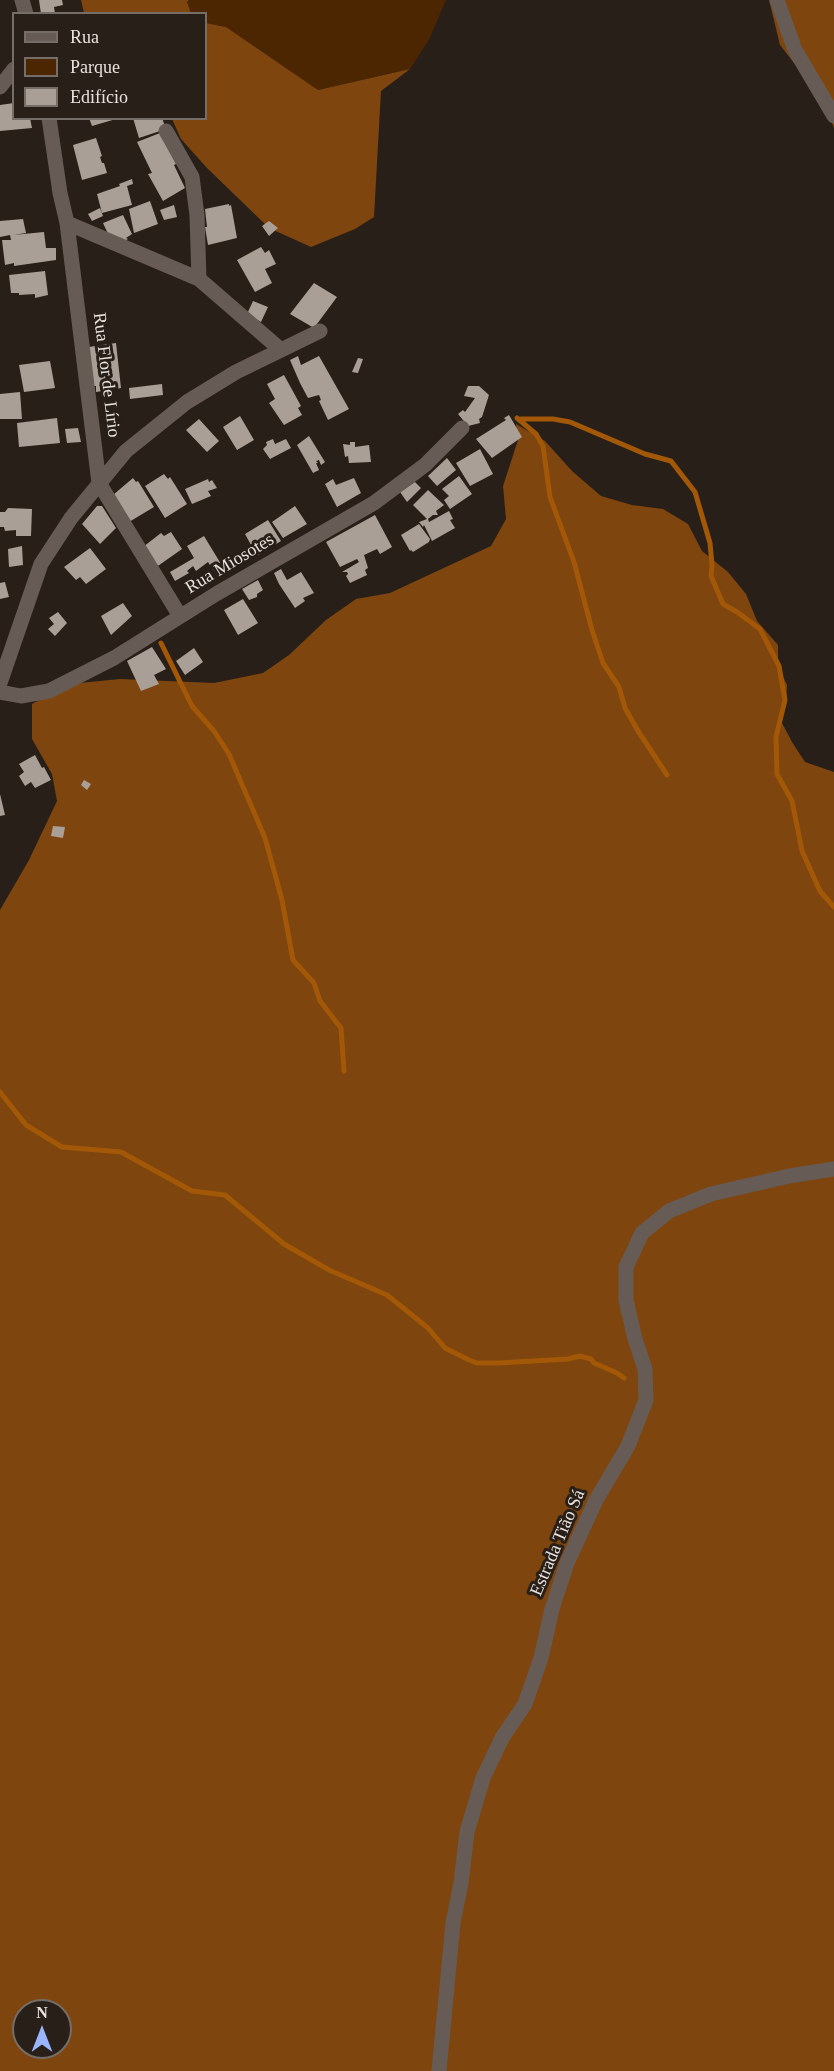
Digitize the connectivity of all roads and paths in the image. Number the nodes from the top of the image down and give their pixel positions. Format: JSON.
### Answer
{"nodes":[{"id":1,"x":777,"y":0,"type":"edge"},
{"id":2,"x":12,"y":72,"type":"edge"},
{"id":3,"x":0,"y":87,"type":"edge"},
{"id":4,"x":834,"y":116,"type":"edge"},
{"id":5,"x":49,"y":120,"type":"edge"},
{"id":6,"x":166,"y":131,"type":"dead end"},
{"id":7,"x":67,"y":223,"type":"junction"},
{"id":8,"x":199,"y":279,"type":"junction"},
{"id":9,"x":320,"y":331,"type":"dead end"},
{"id":10,"x":281,"y":350,"type":"junction"},
{"id":11,"x":462,"y":428,"type":"dead end"},
{"id":12,"x":99,"y":483,"type":"junction"},
{"id":13,"x":180,"y":616,"type":"junction"},
{"id":14,"x":0,"y":683,"type":"edge"},
{"id":15,"x":0,"y":693,"type":"edge"},
{"id":16,"x":834,"y":1169,"type":"edge"},
{"id":17,"x":439,"y":2071,"type":"edge"}],
"edges":[{"from":1,"to":4,"type":"street"},
{"from":2,"to":3,"type":"street"},
{"from":5,"to":7,"type":"street","name":"Rua Flor de Lírio"},
{"from":6,"to":8,"type":"street"},
{"from":7,"to":8,"type":"street"},
{"from":7,"to":12,"type":"street","name":"Rua Flor de Lírio"},
{"from":8,"to":10,"type":"street"},
{"from":9,"to":10,"type":"street"},
{"from":10,"to":12,"type":"street"},
{"from":11,"to":13,"type":"street","name":"Rua Miosotes"},
{"from":12,"to":13,"type":"street","name":"Rua Flor de Lírio"},
{"from":12,"to":14,"type":"street"},
{"from":13,"to":15,"type":"street","name":"Rua Miosotes"},
{"from":16,"to":17,"type":"street","name":"Estrada Tião Sá"}]}
